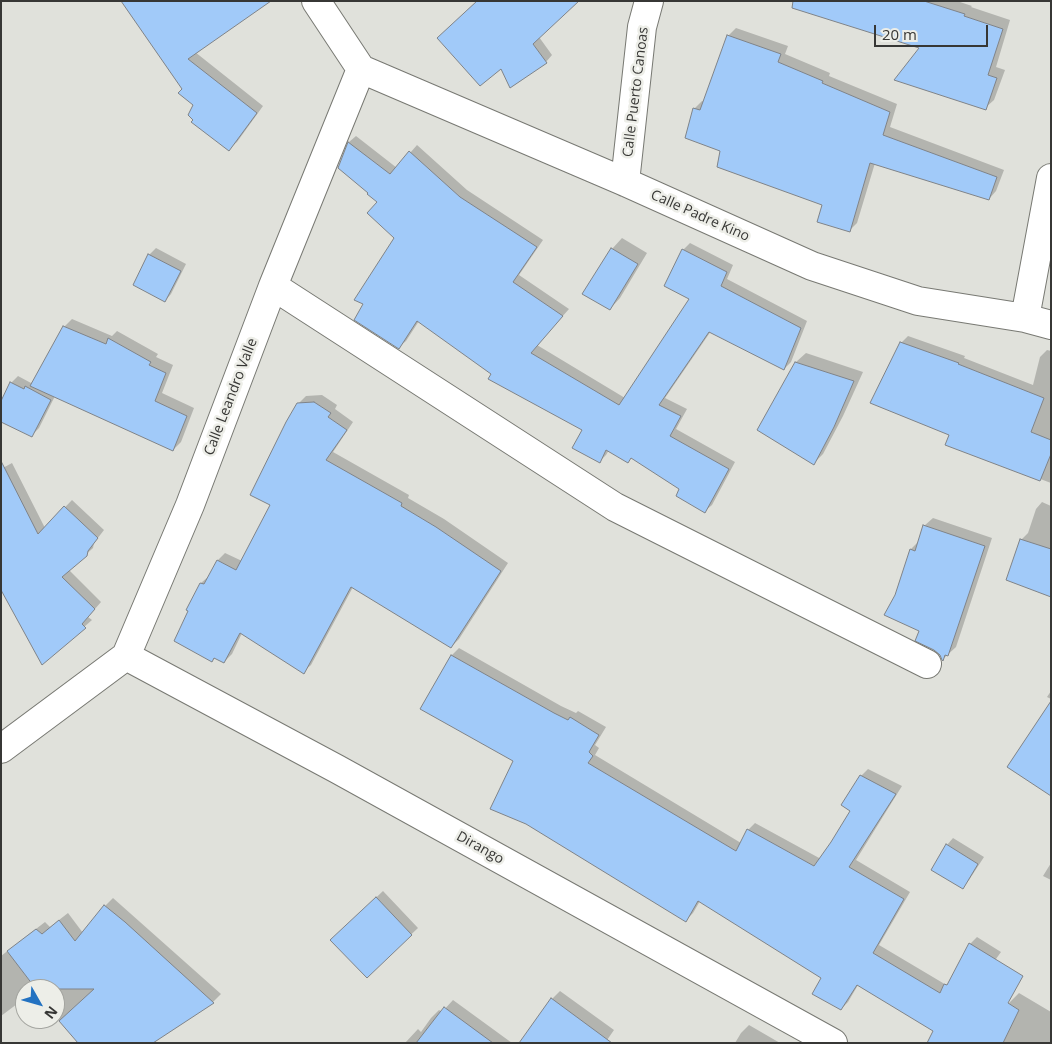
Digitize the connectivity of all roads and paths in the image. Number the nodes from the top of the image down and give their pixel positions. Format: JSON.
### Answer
{"nodes":[{"id":1,"x":316,"y":1,"type":"edge"},
{"id":2,"x":650,"y":1,"type":"edge"},
{"id":3,"x":361,"y":69,"type":"junction"},
{"id":4,"x":1051,"y":178,"type":"edge"},
{"id":5,"x":624,"y":182,"type":"junction"},
{"id":6,"x":273,"y":286,"type":"junction"},
{"id":7,"x":1038,"y":322,"type":"edge"},
{"id":8,"x":126,"y":656,"type":"junction"},
{"id":9,"x":928,"y":664,"type":"dead end"},
{"id":10,"x":1,"y":749,"type":"edge"},
{"id":11,"x":833,"y":1043,"type":"edge"}],
"edges":[{"from":1,"to":3,"type":"street"},
{"from":2,"to":5,"type":"street","name":"Calle Puerto Canoas"},
{"from":3,"to":5,"type":"street","name":"Calle Padre Kino"},
{"from":3,"to":6,"type":"street","name":"Calle Leandro Valle"},
{"from":4,"to":7,"type":"street"},
{"from":5,"to":7,"type":"street","name":"Calle Padre Kino"},
{"from":6,"to":8,"type":"street","name":"Calle Leandro Valle"},
{"from":6,"to":9,"type":"street"},
{"from":8,"to":10,"type":"street"},
{"from":8,"to":11,"type":"street","name":"Dirango"}]}
